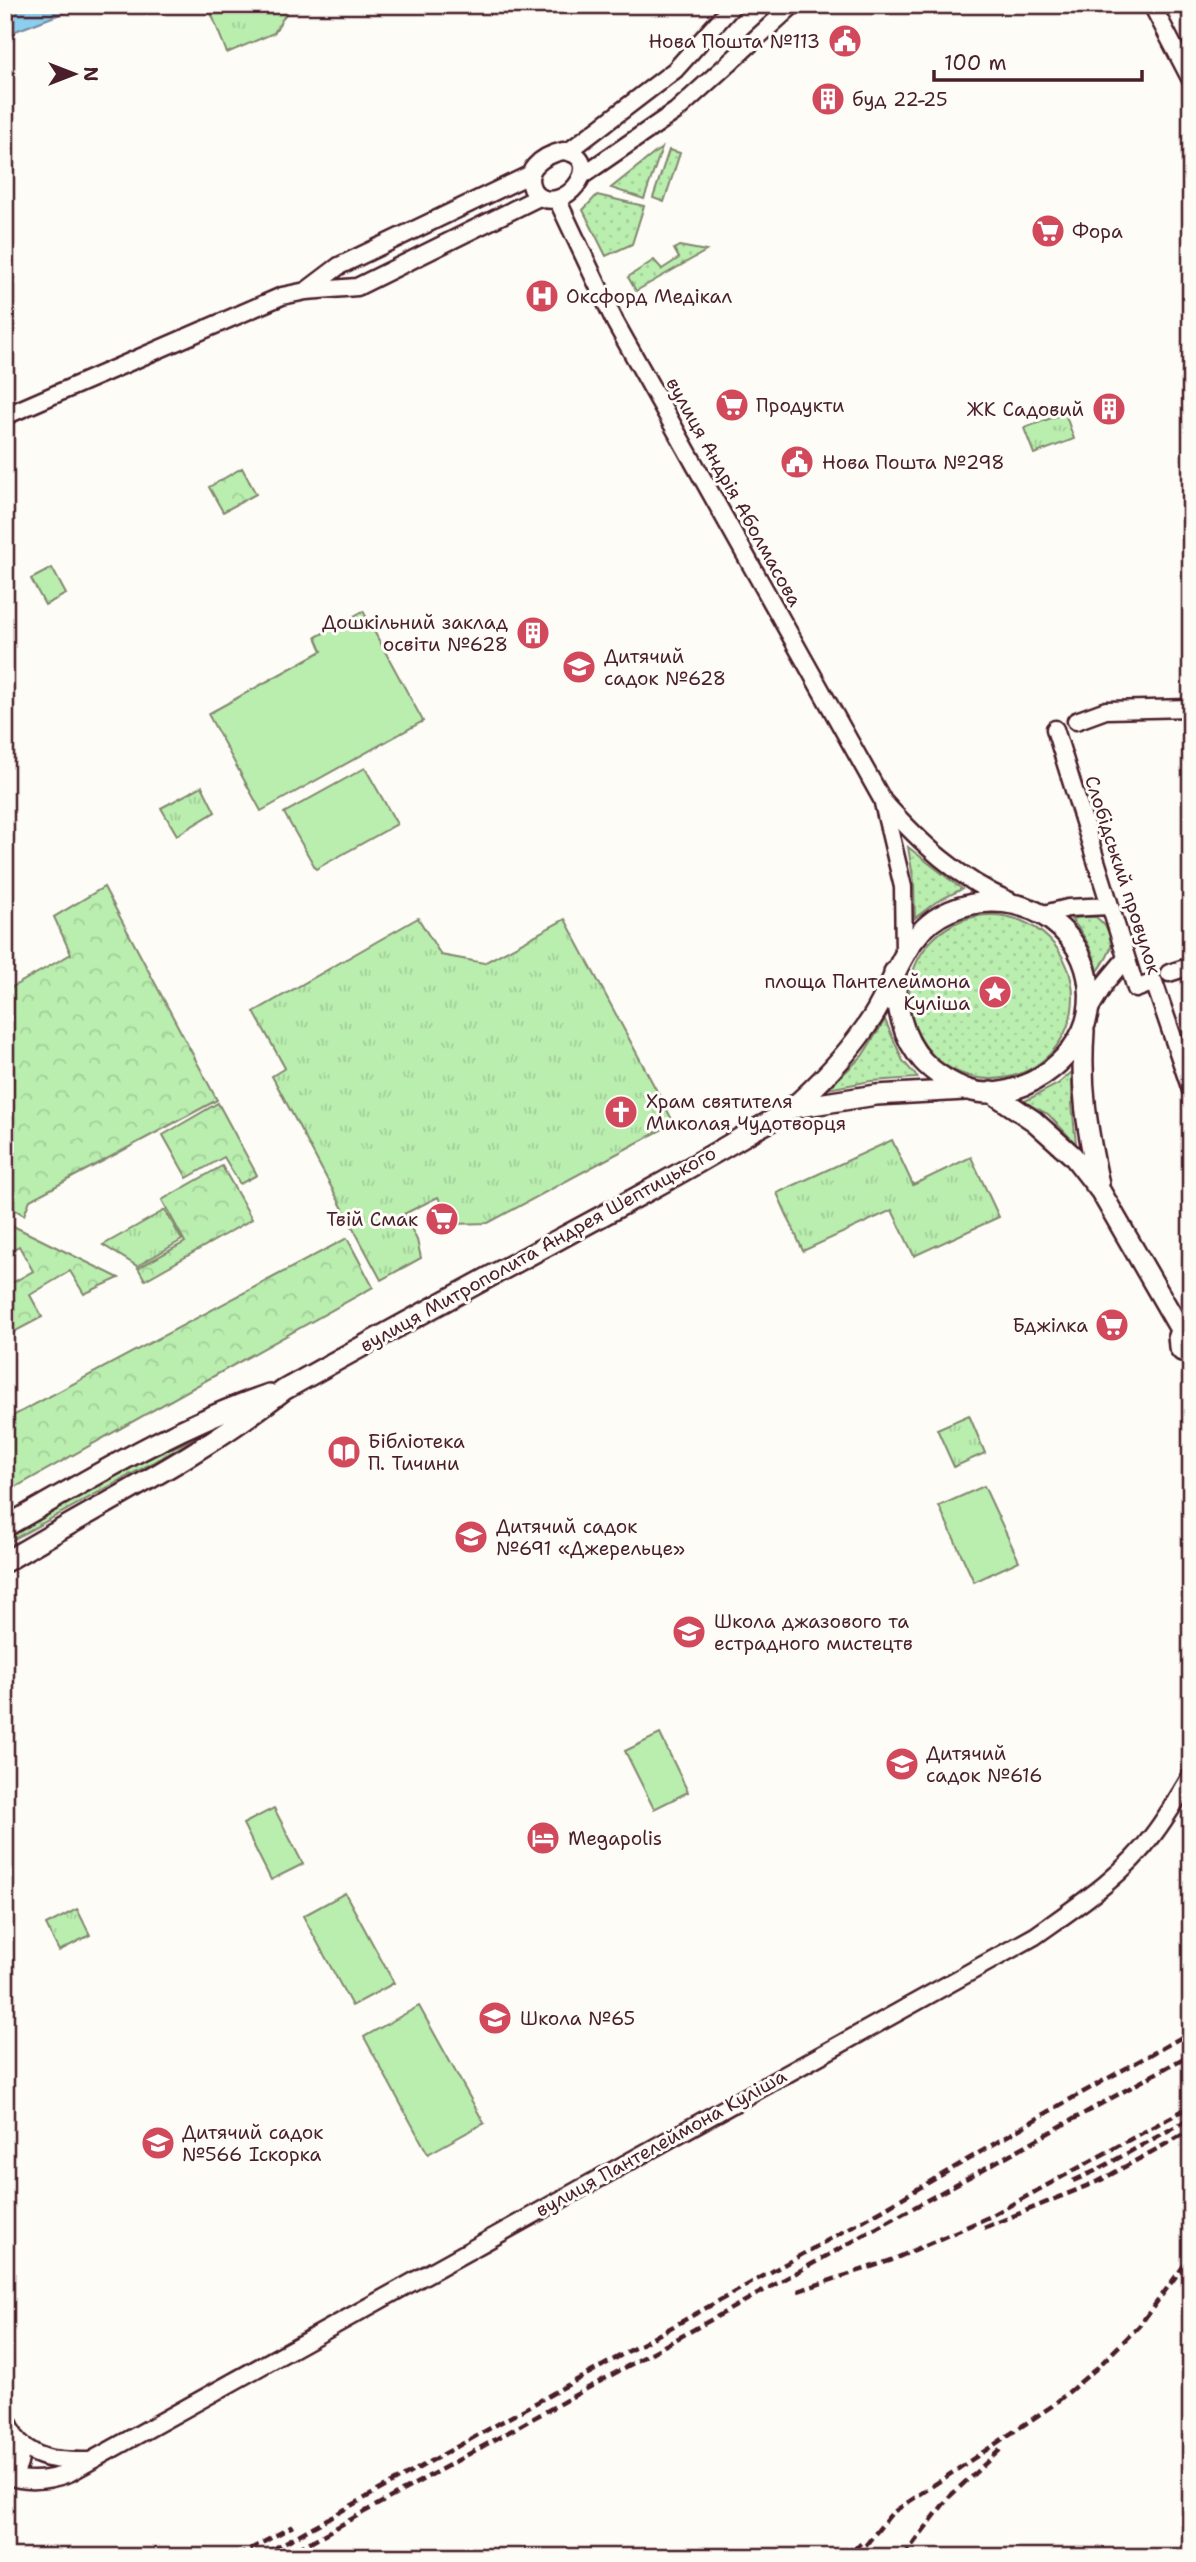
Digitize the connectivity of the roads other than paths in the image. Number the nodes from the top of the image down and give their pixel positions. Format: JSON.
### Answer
{"nodes":[{"id":1,"x":793,"y":5,"type":"edge"},
{"id":2,"x":1152,"y":5,"type":"edge"},
{"id":3,"x":729,"y":9,"type":"edge"},
{"id":4,"x":1191,"y":80,"type":"edge"},
{"id":5,"x":569,"y":151,"type":"junction"},
{"id":6,"x":531,"y":174,"type":"junction"},
{"id":7,"x":583,"y":175,"type":"junction"},
{"id":8,"x":539,"y":197,"type":"junction"},
{"id":9,"x":557,"y":199,"type":"junction"},
{"id":10,"x":306,"y":291,"type":"junction"},
{"id":11,"x":5,"y":416,"type":"edge"},
{"id":12,"x":1191,"y":708,"type":"edge"},
{"id":13,"x":1076,"y":721,"type":"dead end"},
{"id":14,"x":1055,"y":729,"type":"dead end"},
{"id":15,"x":883,"y":801,"type":"junction"},
{"id":16,"x":1018,"y":905,"type":"junction"},
{"id":17,"x":1109,"y":906,"type":"junction"},
{"id":18,"x":1044,"y":914,"type":"junction"},
{"id":19,"x":904,"y":953,"type":"junction"},
{"id":20,"x":1126,"y":958,"type":"junction"},
{"id":21,"x":1191,"y":966,"type":"edge"},
{"id":22,"x":894,"y":972,"type":"junction"},
{"id":23,"x":1169,"y":973,"type":"dead end"},
{"id":24,"x":1086,"y":1018,"type":"junction"},
{"id":25,"x":969,"y":1090,"type":"junction"},
{"id":26,"x":1191,"y":1090,"type":"edge"},
{"id":27,"x":990,"y":1092,"type":"junction"},
{"id":28,"x":793,"y":1108,"type":"junction"},
{"id":29,"x":1101,"y":1192,"type":"junction"},
{"id":30,"x":1186,"y":1330,"type":"edge"},
{"id":31,"x":1191,"y":1352,"type":"edge"},
{"id":32,"x":284,"y":1390,"type":"junction"},
{"id":33,"x":5,"y":1527,"type":"edge"},
{"id":34,"x":5,"y":1562,"type":"edge"},
{"id":35,"x":1191,"y":1776,"type":"edge"},
{"id":36,"x":5,"y":2415,"type":"edge"},
{"id":37,"x":13,"y":2434,"type":"junction"},
{"id":38,"x":90,"y":2460,"type":"junction"},
{"id":39,"x":5,"y":2473,"type":"edge"}],
"edges":[{"from":1,"to":7,"type":"street"},
{"from":2,"to":4,"type":"street"},
{"from":3,"to":5,"type":"street"},
{"from":5,"to":6,"type":"street"},
{"from":5,"to":7,"type":"street"},
{"from":6,"to":8,"type":"street"},
{"from":6,"to":10,"type":"street"},
{"from":7,"to":9,"type":"street"},
{"from":8,"to":9,"type":"street"},
{"from":8,"to":10,"type":"street"},
{"from":9,"to":15,"type":"street","name":"вулиця Андрія Аболмасова"},
{"from":10,"to":11,"type":"street"},
{"from":12,"to":13,"type":"street"},
{"from":14,"to":17,"type":"street","name":"Слобідський провулок"},
{"from":15,"to":16,"type":"street","name":"вулиця Андрія Аболмасова"},
{"from":15,"to":19,"type":"street","name":"вулиця Андрія Аболмасова"},
{"from":16,"to":18,"type":"main road"},
{"from":16,"to":19,"type":"main road"},
{"from":17,"to":18,"type":"street"},
{"from":17,"to":20,"type":"street","name":"Слобідський провулок"},
{"from":18,"to":24,"type":"main road"},
{"from":19,"to":22,"type":"main road"},
{"from":20,"to":24,"type":"street"},
{"from":20,"to":26,"type":"street","name":"Слобідський провулок"},
{"from":21,"to":23,"type":"street"},
{"from":22,"to":25,"type":"main road"},
{"from":22,"to":28,"type":"main road","name":"вулиця Митрополита Андрея Шептицького"},
{"from":24,"to":27,"type":"main road"},
{"from":24,"to":29,"type":"main road"},
{"from":25,"to":27,"type":"main road"},
{"from":25,"to":28,"type":"main road","name":"вулиця Митрополита Андрея Шептицького"},
{"from":27,"to":29,"type":"main road"},
{"from":28,"to":32,"type":"main road","name":"вулиця Митрополита Андрея Шептицького"},
{"from":29,"to":30,"type":"main road"},
{"from":30,"to":31,"type":"main road"},
{"from":32,"to":33,"type":"main road","name":"вулиця Митрополита Андрея Шептицького"},
{"from":32,"to":34,"type":"main road","name":"вулиця Митрополита Андрея Шептицького"},
{"from":35,"to":38,"type":"street","name":"вулиця Пантелеймона Куліша"},
{"from":36,"to":37,"type":"street"},
{"from":37,"to":38,"type":"street"},
{"from":37,"to":39,"type":"street"},
{"from":38,"to":39,"type":"street","name":"вулиця Пантелеймона Куліша"}]}
